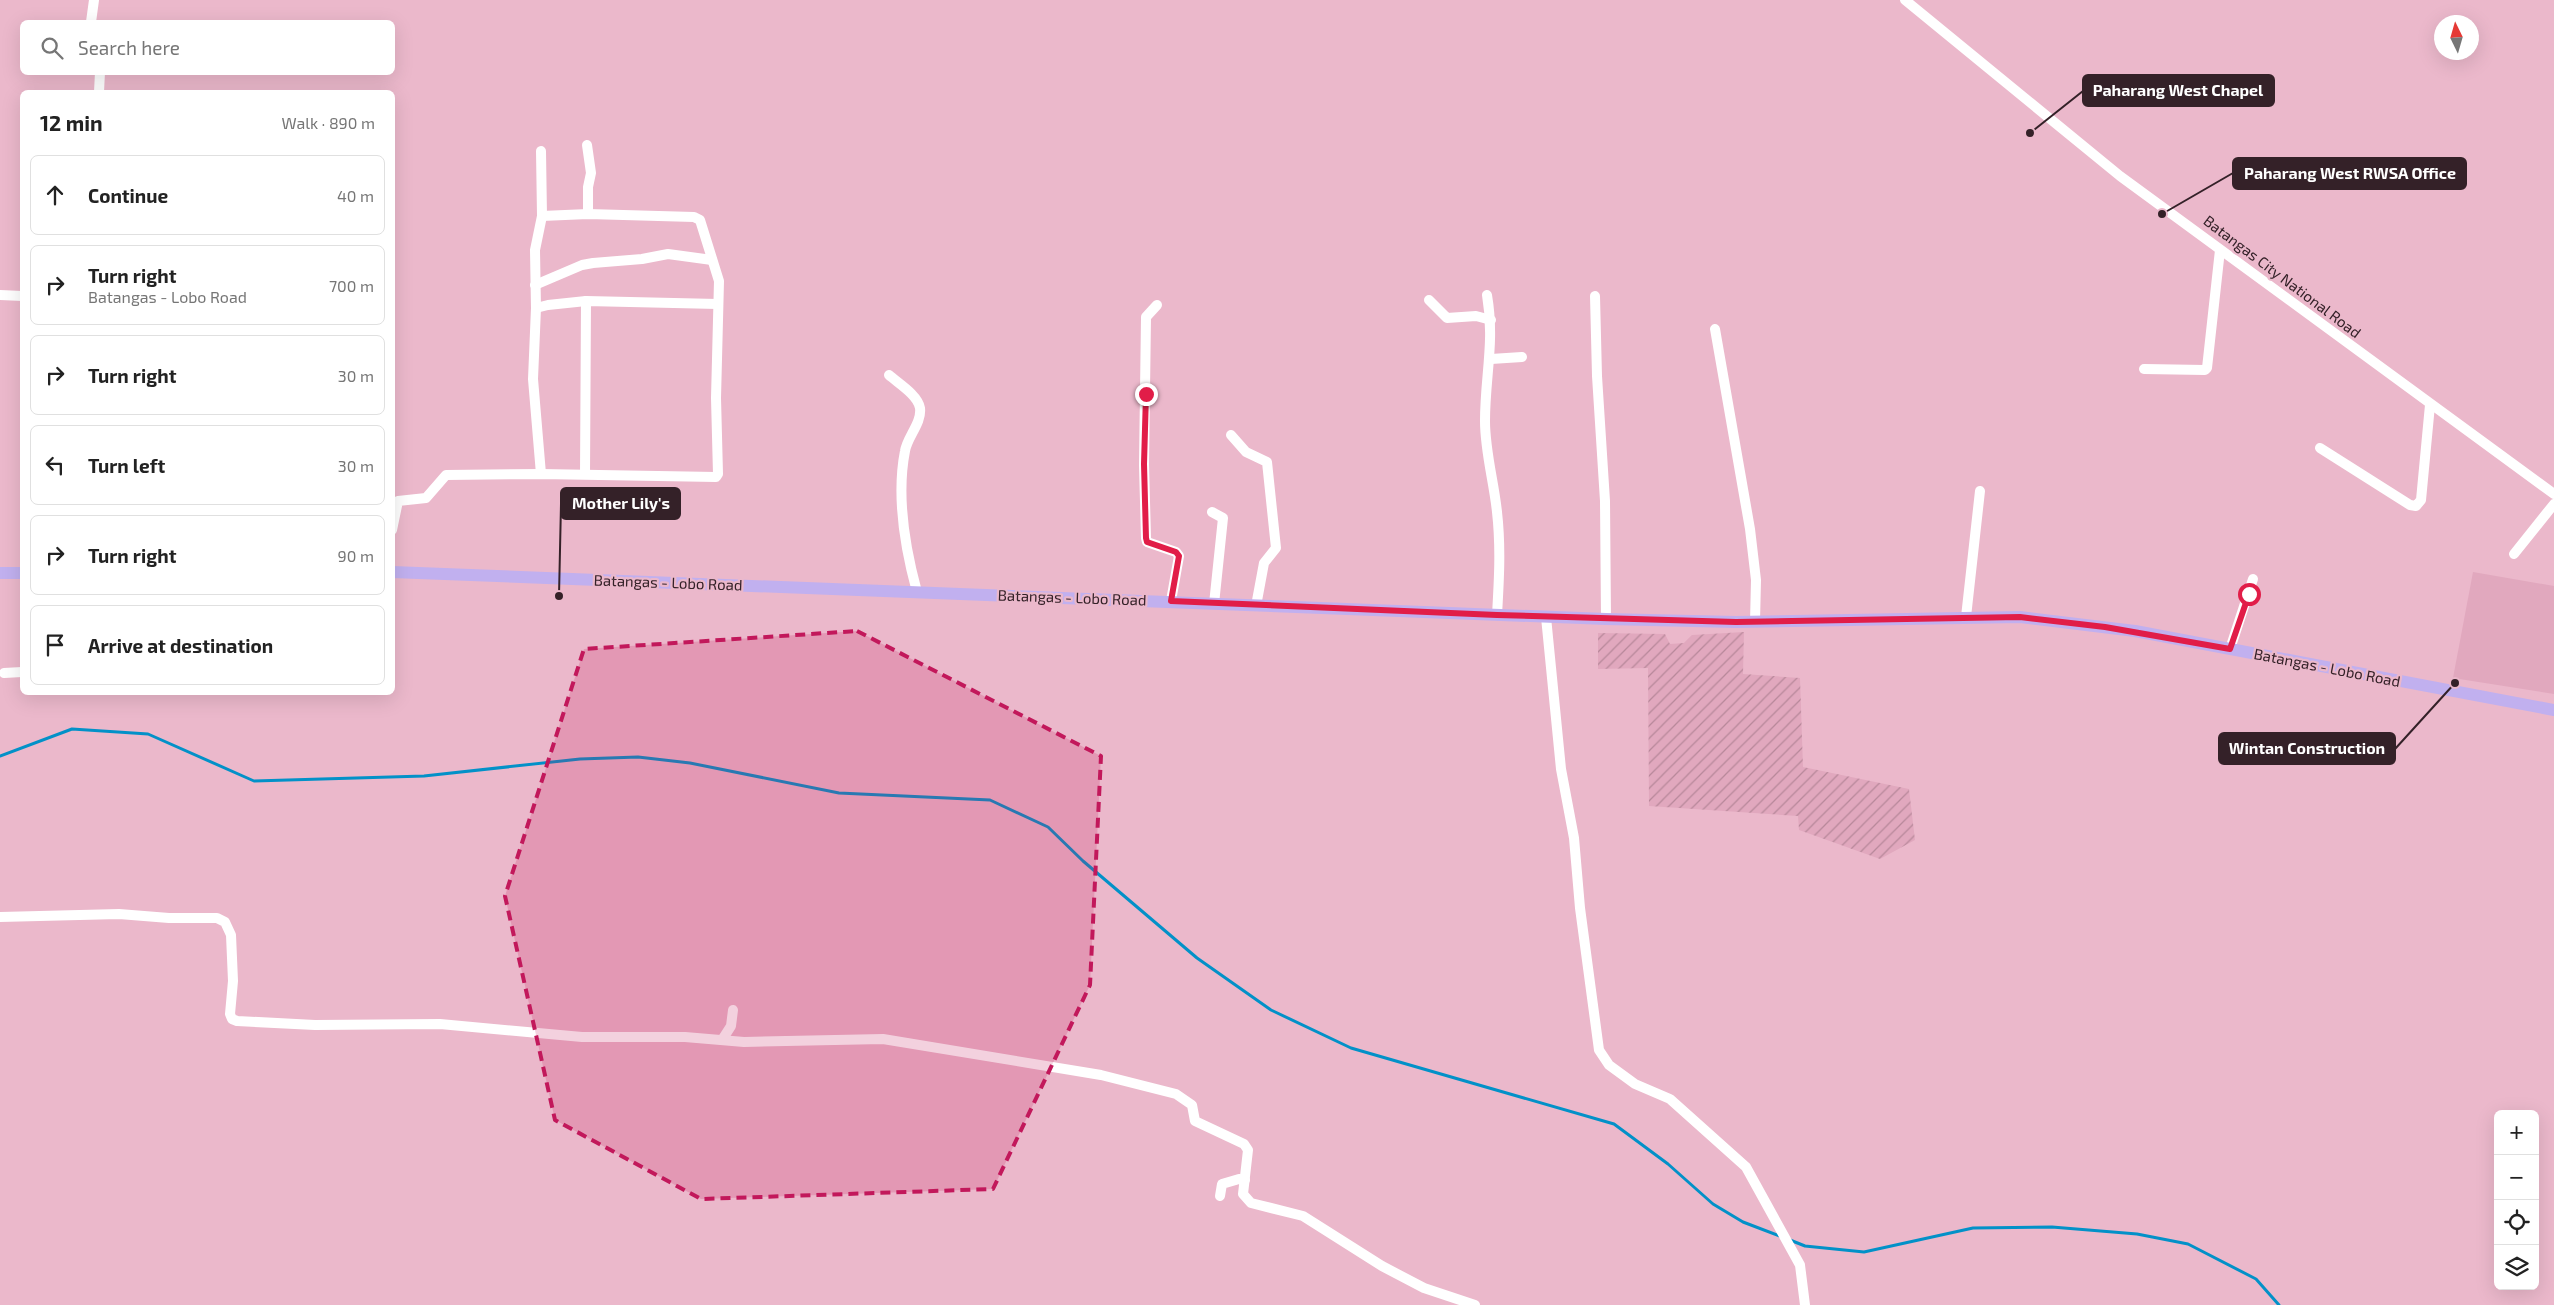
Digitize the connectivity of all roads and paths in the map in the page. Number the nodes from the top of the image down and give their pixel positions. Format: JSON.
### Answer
{"nodes":[{"id":1,"x":94,"y":0,"type":"edge"},
{"id":2,"x":1905,"y":0,"type":"edge"},
{"id":3,"x":91,"y":20,"type":"edge"},
{"id":4,"x":100,"y":75,"type":"edge"},
{"id":5,"x":99,"y":90,"type":"edge"},
{"id":6,"x":587,"y":145,"type":"dead end"},
{"id":7,"x":541,"y":151,"type":"dead end"},
{"id":8,"x":588,"y":214,"type":"junction"},
{"id":9,"x":542,"y":216,"type":"junction"},
{"id":10,"x":2220,"y":250,"type":"junction"},
{"id":11,"x":712,"y":260,"type":"junction"},
{"id":12,"x":535,"y":286,"type":"junction"},
{"id":13,"x":0,"y":295,"type":"edge"},
{"id":14,"x":20,"y":296,"type":"edge"},
{"id":15,"x":1487,"y":296,"type":"dead end"},
{"id":16,"x":1596,"y":296,"type":"dead end"},
{"id":17,"x":1429,"y":300,"type":"dead end"},
{"id":18,"x":586,"y":301,"type":"junction"},
{"id":19,"x":718,"y":304,"type":"junction"},
{"id":20,"x":1158,"y":305,"type":"dead end"},
{"id":21,"x":536,"y":308,"type":"junction"},
{"id":22,"x":1491,"y":320,"type":"junction"},
{"id":23,"x":1715,"y":329,"type":"dead end"},
{"id":24,"x":1522,"y":357,"type":"dead end"},
{"id":25,"x":1490,"y":359,"type":"junction"},
{"id":26,"x":2144,"y":369,"type":"dead end"},
{"id":27,"x":889,"y":375,"type":"dead end"},
{"id":28,"x":2430,"y":405,"type":"junction"},
{"id":29,"x":1231,"y":435,"type":"dead end"},
{"id":30,"x":2320,"y":448,"type":"dead end"},
{"id":31,"x":542,"y":474,"type":"junction"},
{"id":32,"x":585,"y":474,"type":"junction"},
{"id":33,"x":1980,"y":491,"type":"dead end"},
{"id":34,"x":2554,"y":494,"type":"edge"},
{"id":35,"x":2554,"y":504,"type":"edge"},
{"id":36,"x":1212,"y":512,"type":"dead end"},
{"id":37,"x":395,"y":516,"type":"edge"},
{"id":38,"x":2514,"y":554,"type":"dead end"},
{"id":39,"x":20,"y":572,"type":"edge"},
{"id":40,"x":395,"y":572,"type":"edge"},
{"id":41,"x":0,"y":573,"type":"edge"},
{"id":42,"x":2253,"y":579,"type":"dead end"},
{"id":43,"x":917,"y":592,"type":"junction"},
{"id":44,"x":1171,"y":601,"type":"junction"},
{"id":45,"x":1214,"y":604,"type":"junction"},
{"id":46,"x":1256,"y":606,"type":"junction"},
{"id":47,"x":1497,"y":615,"type":"junction"},
{"id":48,"x":1546,"y":617,"type":"junction"},
{"id":49,"x":1966,"y":617,"type":"junction"},
{"id":50,"x":1606,"y":619,"type":"junction"},
{"id":51,"x":1755,"y":622,"type":"junction"},
{"id":52,"x":2230,"y":649,"type":"junction"},
{"id":53,"x":20,"y":672,"type":"edge"},
{"id":54,"x":4,"y":673,"type":"dead end"},
{"id":55,"x":2554,"y":710,"type":"edge"},
{"id":56,"x":0,"y":917,"type":"edge"},
{"id":57,"x":733,"y":1010,"type":"dead end"},
{"id":58,"x":722,"y":1040,"type":"junction"},
{"id":59,"x":1245,"y":1180,"type":"junction"},
{"id":60,"x":1220,"y":1196,"type":"dead end"},
{"id":61,"x":1475,"y":1305,"type":"edge"},
{"id":62,"x":1805,"y":1305,"type":"edge"}],
"edges":[{"from":1,"to":3,"type":"street"},
{"from":2,"to":10,"type":"street","name":"Batangas City National Road"},
{"from":4,"to":5,"type":"street"},
{"from":6,"to":8,"type":"street"},
{"from":7,"to":9,"type":"street"},
{"from":8,"to":9,"type":"street"},
{"from":8,"to":11,"type":"street"},
{"from":9,"to":12,"type":"street"},
{"from":10,"to":26,"type":"street"},
{"from":10,"to":28,"type":"street","name":"Batangas City National Road"},
{"from":11,"to":12,"type":"street"},
{"from":11,"to":19,"type":"street"},
{"from":12,"to":21,"type":"street"},
{"from":13,"to":14,"type":"street"},
{"from":15,"to":22,"type":"street"},
{"from":16,"to":50,"type":"street"},
{"from":17,"to":22,"type":"street"},
{"from":18,"to":19,"type":"street"},
{"from":18,"to":21,"type":"street"},
{"from":18,"to":32,"type":"street"},
{"from":19,"to":32,"type":"street"},
{"from":20,"to":44,"type":"street"},
{"from":21,"to":31,"type":"street"},
{"from":22,"to":25,"type":"street"},
{"from":23,"to":51,"type":"street"},
{"from":24,"to":25,"type":"street"},
{"from":25,"to":47,"type":"street"},
{"from":27,"to":43,"type":"street"},
{"from":28,"to":30,"type":"street"},
{"from":28,"to":34,"type":"street","name":"Batangas City National Road"},
{"from":29,"to":46,"type":"street"},
{"from":31,"to":32,"type":"street"},
{"from":31,"to":37,"type":"street"},
{"from":33,"to":49,"type":"street"},
{"from":35,"to":38,"type":"street"},
{"from":36,"to":45,"type":"street"},
{"from":39,"to":41,"type":"main road"},
{"from":40,"to":43,"type":"main road","name":"Batangas - Lobo Road"},
{"from":42,"to":52,"type":"street"},
{"from":43,"to":44,"type":"main road","name":"Batangas - Lobo Road"},
{"from":44,"to":45,"type":"main road","name":"Batangas - Lobo Road"},
{"from":45,"to":46,"type":"main road","name":"Batangas - Lobo Road"},
{"from":46,"to":47,"type":"main road","name":"Batangas - Lobo Road"},
{"from":47,"to":48,"type":"main road","name":"Batangas - Lobo Road"},
{"from":48,"to":50,"type":"main road","name":"Batangas - Lobo Road"},
{"from":48,"to":62,"type":"street"},
{"from":49,"to":51,"type":"main road","name":"Batangas - Lobo Road"},
{"from":49,"to":52,"type":"main road","name":"Batangas - Lobo Road"},
{"from":50,"to":51,"type":"main road","name":"Batangas - Lobo Road"},
{"from":52,"to":55,"type":"main road","name":"Batangas - Lobo Road"},
{"from":53,"to":54,"type":"street"},
{"from":56,"to":58,"type":"street"},
{"from":57,"to":58,"type":"street"},
{"from":58,"to":59,"type":"street"},
{"from":59,"to":60,"type":"street"},
{"from":59,"to":61,"type":"street"}]}
